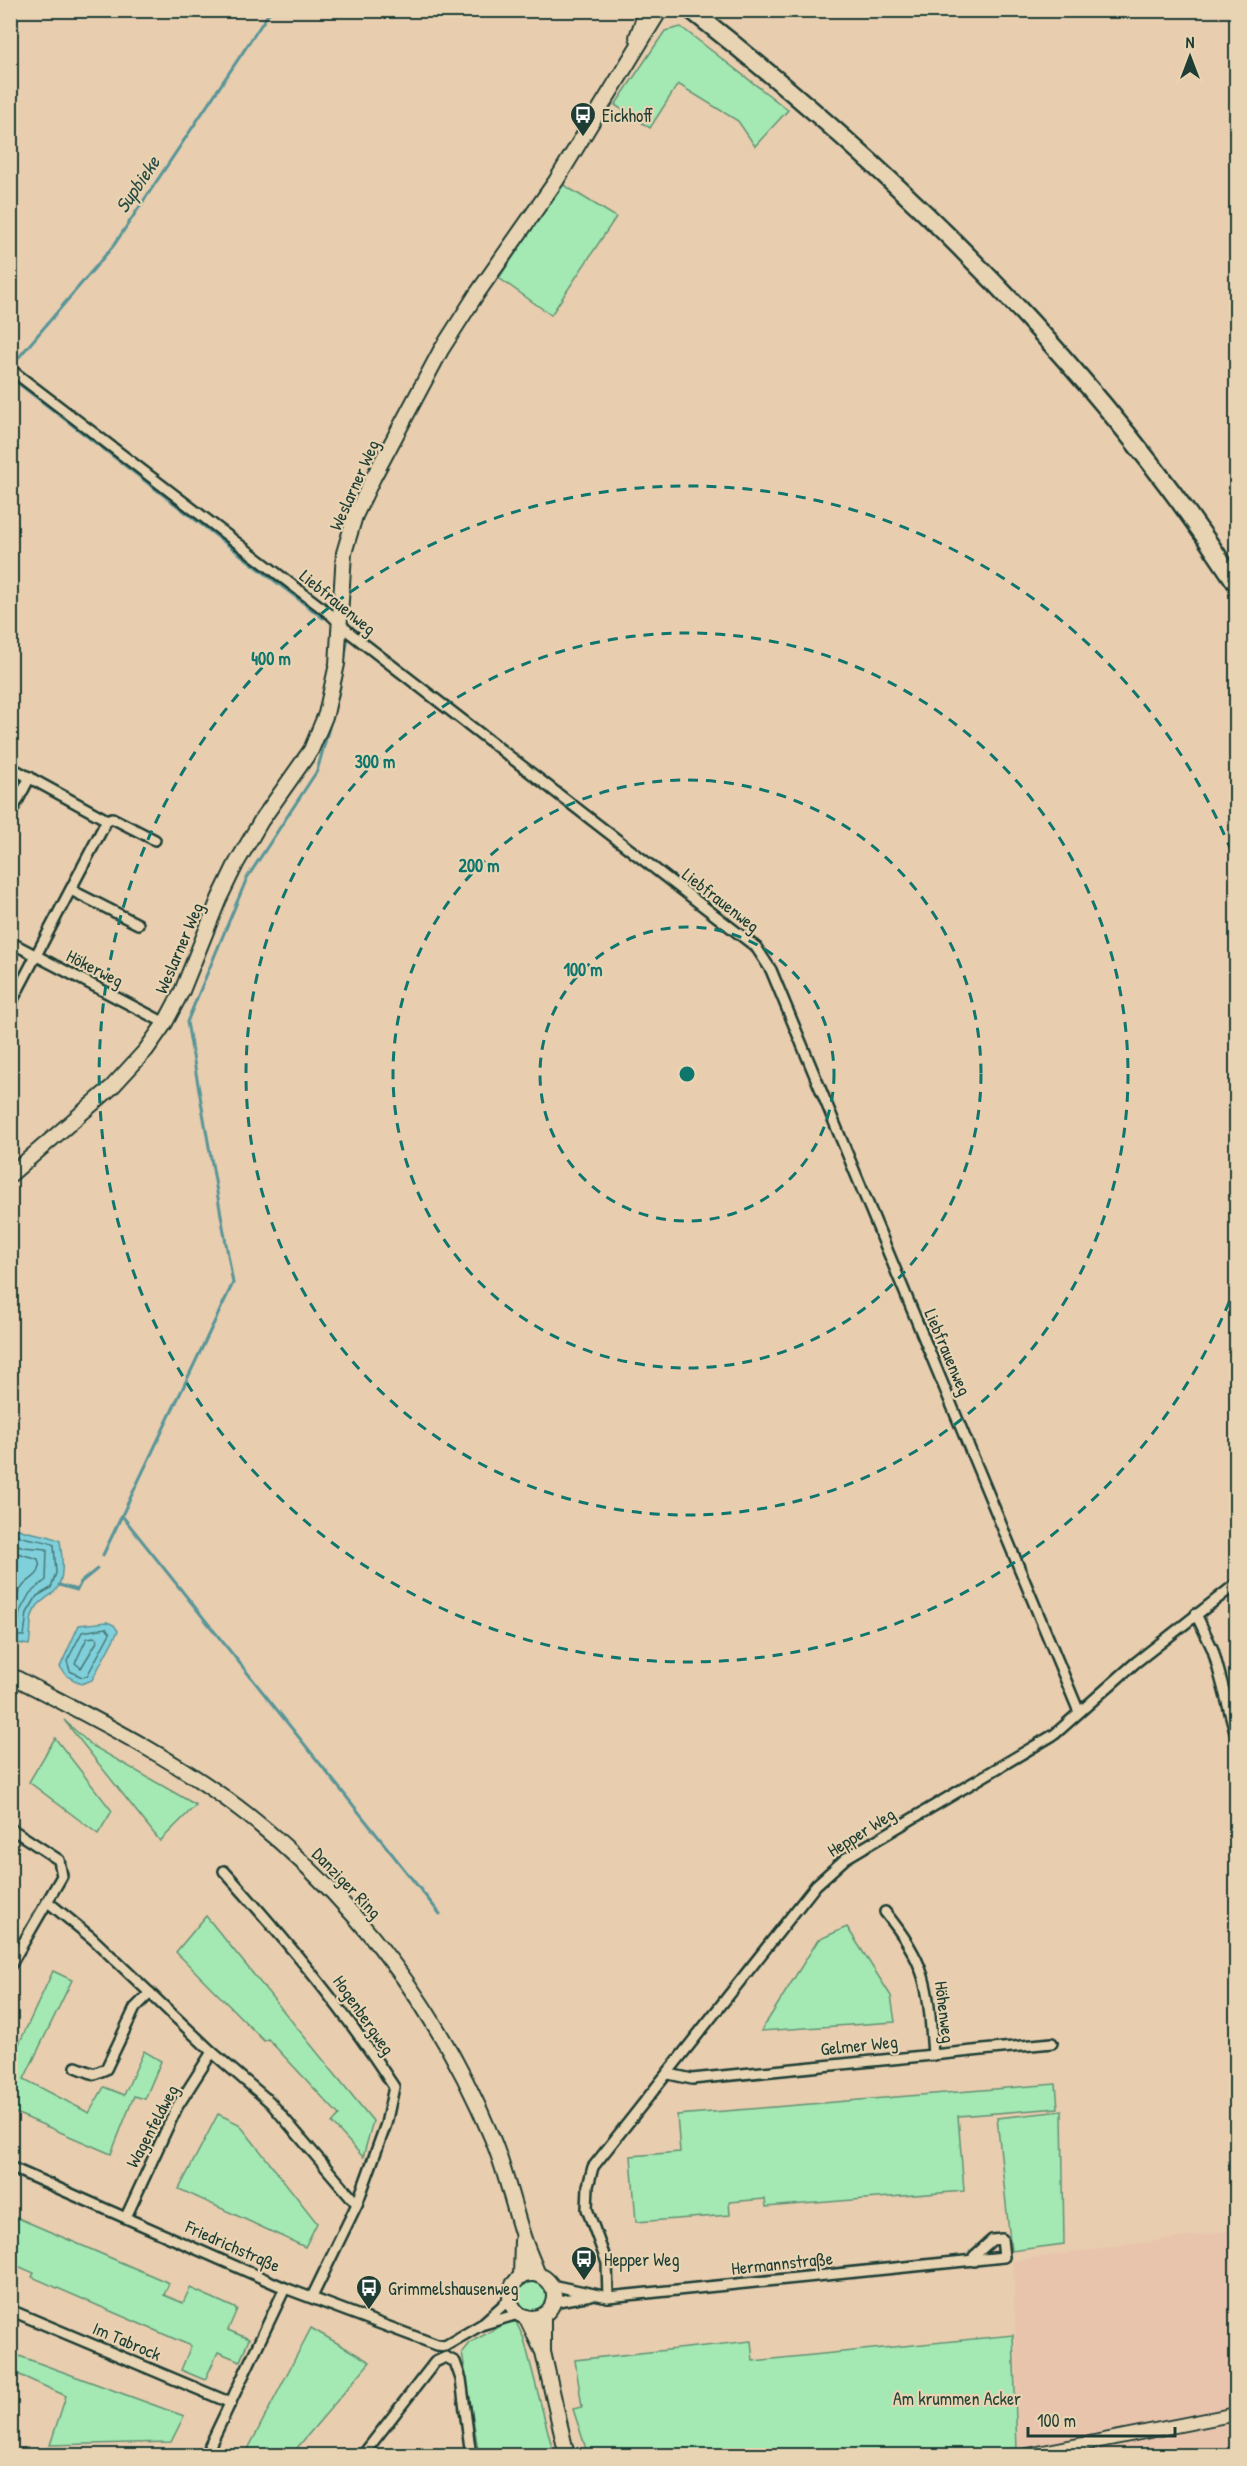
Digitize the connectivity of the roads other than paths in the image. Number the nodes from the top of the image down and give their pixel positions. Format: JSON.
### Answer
{"nodes":[{"id":1,"x":660,"y":10,"type":"edge"},
{"id":2,"x":645,"y":12,"type":"edge"},
{"id":3,"x":695,"y":13,"type":"edge"},
{"id":4,"x":630,"y":56,"type":"junction"},
{"id":5,"x":10,"y":369,"type":"edge"},
{"id":6,"x":1236,"y":583,"type":"edge"},
{"id":7,"x":338,"y":621,"type":"junction"},
{"id":8,"x":10,"y":767,"type":"edge"},
{"id":9,"x":30,"y":777,"type":"junction"},
{"id":10,"x":10,"y":815,"type":"edge"},
{"id":11,"x":107,"y":820,"type":"junction"},
{"id":12,"x":155,"y":840,"type":"dead end"},
{"id":13,"x":70,"y":890,"type":"junction"},
{"id":14,"x":138,"y":924,"type":"dead end"},
{"id":15,"x":10,"y":942,"type":"edge"},
{"id":16,"x":34,"y":956,"type":"junction"},
{"id":17,"x":10,"y":1005,"type":"edge"},
{"id":18,"x":165,"y":1023,"type":"junction"},
{"id":19,"x":10,"y":1175,"type":"edge"},
{"id":20,"x":1236,"y":1584,"type":"edge"},
{"id":21,"x":1196,"y":1614,"type":"junction"},
{"id":22,"x":10,"y":1675,"type":"edge"},
{"id":23,"x":1079,"y":1712,"type":"junction"},
{"id":24,"x":1236,"y":1736,"type":"edge"},
{"id":25,"x":10,"y":1828,"type":"edge"},
{"id":26,"x":224,"y":1871,"type":"dead end"},
{"id":27,"x":48,"y":1902,"type":"junction"},
{"id":28,"x":885,"y":1912,"type":"dead end"},
{"id":29,"x":10,"y":1966,"type":"edge"},
{"id":30,"x":150,"y":1993,"type":"junction"},
{"id":31,"x":1052,"y":2043,"type":"dead end"},
{"id":32,"x":212,"y":2052,"type":"junction"},
{"id":33,"x":933,"y":2055,"type":"junction"},
{"id":34,"x":76,"y":2067,"type":"dead end"},
{"id":35,"x":669,"y":2074,"type":"junction"},
{"id":36,"x":10,"y":2167,"type":"edge"},
{"id":37,"x":357,"y":2204,"type":"junction"},
{"id":38,"x":126,"y":2217,"type":"junction"},
{"id":39,"x":522,"y":2235,"type":"junction"},
{"id":40,"x":974,"y":2261,"type":"dead end"},
{"id":41,"x":538,"y":2275,"type":"junction"},
{"id":42,"x":521,"y":2277,"type":"junction"},
{"id":43,"x":551,"y":2285,"type":"junction"},
{"id":44,"x":285,"y":2288,"type":"junction"},
{"id":45,"x":593,"y":2295,"type":"junction"},
{"id":46,"x":608,"y":2296,"type":"junction"},
{"id":47,"x":312,"y":2297,"type":"junction"},
{"id":48,"x":510,"y":2299,"type":"junction"},
{"id":49,"x":553,"y":2302,"type":"junction"},
{"id":50,"x":10,"y":2310,"type":"edge"},
{"id":51,"x":522,"y":2316,"type":"junction"},
{"id":52,"x":543,"y":2316,"type":"junction"},
{"id":53,"x":481,"y":2325,"type":"junction"},
{"id":54,"x":543,"y":2352,"type":"junction"},
{"id":55,"x":231,"y":2403,"type":"junction"},
{"id":56,"x":1236,"y":2414,"type":"edge"},
{"id":57,"x":205,"y":2456,"type":"edge"},
{"id":58,"x":362,"y":2456,"type":"edge"},
{"id":59,"x":471,"y":2456,"type":"edge"},
{"id":60,"x":567,"y":2456,"type":"edge"},
{"id":61,"x":1023,"y":2456,"type":"edge"}],
"edges":[{"from":1,"to":4,"type":"main road","name":"Weslarner Weg"},
{"from":2,"to":4,"type":"main road","name":"Weslarner Weg"},
{"from":3,"to":6,"type":"highway"},
{"from":4,"to":7,"type":"main road","name":"Weslarner Weg"},
{"from":5,"to":7,"type":"street","name":"Liebfrauenweg"},
{"from":7,"to":18,"type":"main road","name":"Weslarner Weg"},
{"from":7,"to":23,"type":"street","name":"Liebfrauenweg"},
{"from":8,"to":9,"type":"street"},
{"from":9,"to":10,"type":"street"},
{"from":9,"to":11,"type":"street"},
{"from":11,"to":12,"type":"street"},
{"from":11,"to":13,"type":"street"},
{"from":13,"to":14,"type":"street"},
{"from":13,"to":16,"type":"street"},
{"from":15,"to":16,"type":"street","name":"Hökerweg"},
{"from":16,"to":17,"type":"street"},
{"from":16,"to":18,"type":"street","name":"Hökerweg"},
{"from":18,"to":19,"type":"main road","name":"Weslarner Weg"},
{"from":20,"to":21,"type":"street","name":"Hepper Weg"},
{"from":21,"to":23,"type":"street","name":"Hepper Weg"},
{"from":21,"to":24,"type":"street"},
{"from":22,"to":39,"type":"main road","name":"Danziger Ring"},
{"from":23,"to":35,"type":"street","name":"Hepper Weg"},
{"from":25,"to":27,"type":"street"},
{"from":26,"to":37,"type":"street","name":"Hogenbergweg"},
{"from":27,"to":29,"type":"street"},
{"from":27,"to":30,"type":"street"},
{"from":28,"to":33,"type":"street","name":"Höhenweg"},
{"from":30,"to":32,"type":"street"},
{"from":30,"to":34,"type":"street"},
{"from":31,"to":33,"type":"street","name":"Gelmer Weg"},
{"from":32,"to":37,"type":"street"},
{"from":32,"to":38,"type":"street","name":"Wagenfeldweg"},
{"from":33,"to":35,"type":"street","name":"Gelmer Weg"},
{"from":35,"to":46,"type":"street","name":"Hepper Weg"},
{"from":36,"to":38,"type":"street","name":"Friedrichstraße"},
{"from":37,"to":47,"type":"street"},
{"from":38,"to":44,"type":"street","name":"Friedrichstraße"},
{"from":39,"to":41,"type":"main road","name":"Danziger Ring"},
{"from":39,"to":42,"type":"main road","name":"Danziger Ring"},
{"from":40,"to":46,"type":"street","name":"Hermannstraße"},
{"from":41,"to":42,"type":"main road"},
{"from":41,"to":43,"type":"main road"},
{"from":42,"to":48,"type":"main road"},
{"from":43,"to":45,"type":"street","name":"Hermannstraße"},
{"from":43,"to":49,"type":"main road"},
{"from":44,"to":47,"type":"street","name":"Friedrichstraße"},
{"from":44,"to":55,"type":"street"},
{"from":45,"to":46,"type":"street","name":"Hermannstraße"},
{"from":45,"to":49,"type":"street","name":"Hermannstraße"},
{"from":47,"to":53,"type":"street","name":"Friedrichstraße"},
{"from":48,"to":51,"type":"main road"},
{"from":48,"to":53,"type":"street"},
{"from":49,"to":52,"type":"main road"},
{"from":50,"to":55,"type":"street","name":"Im Tabrock"},
{"from":51,"to":52,"type":"main road"},
{"from":51,"to":53,"type":"street"},
{"from":51,"to":54,"type":"main road"},
{"from":52,"to":54,"type":"main road"},
{"from":54,"to":60,"type":"main road"},
{"from":55,"to":57,"type":"street"},
{"from":56,"to":61,"type":"street"},
{"from":58,"to":59,"type":"street"}]}
